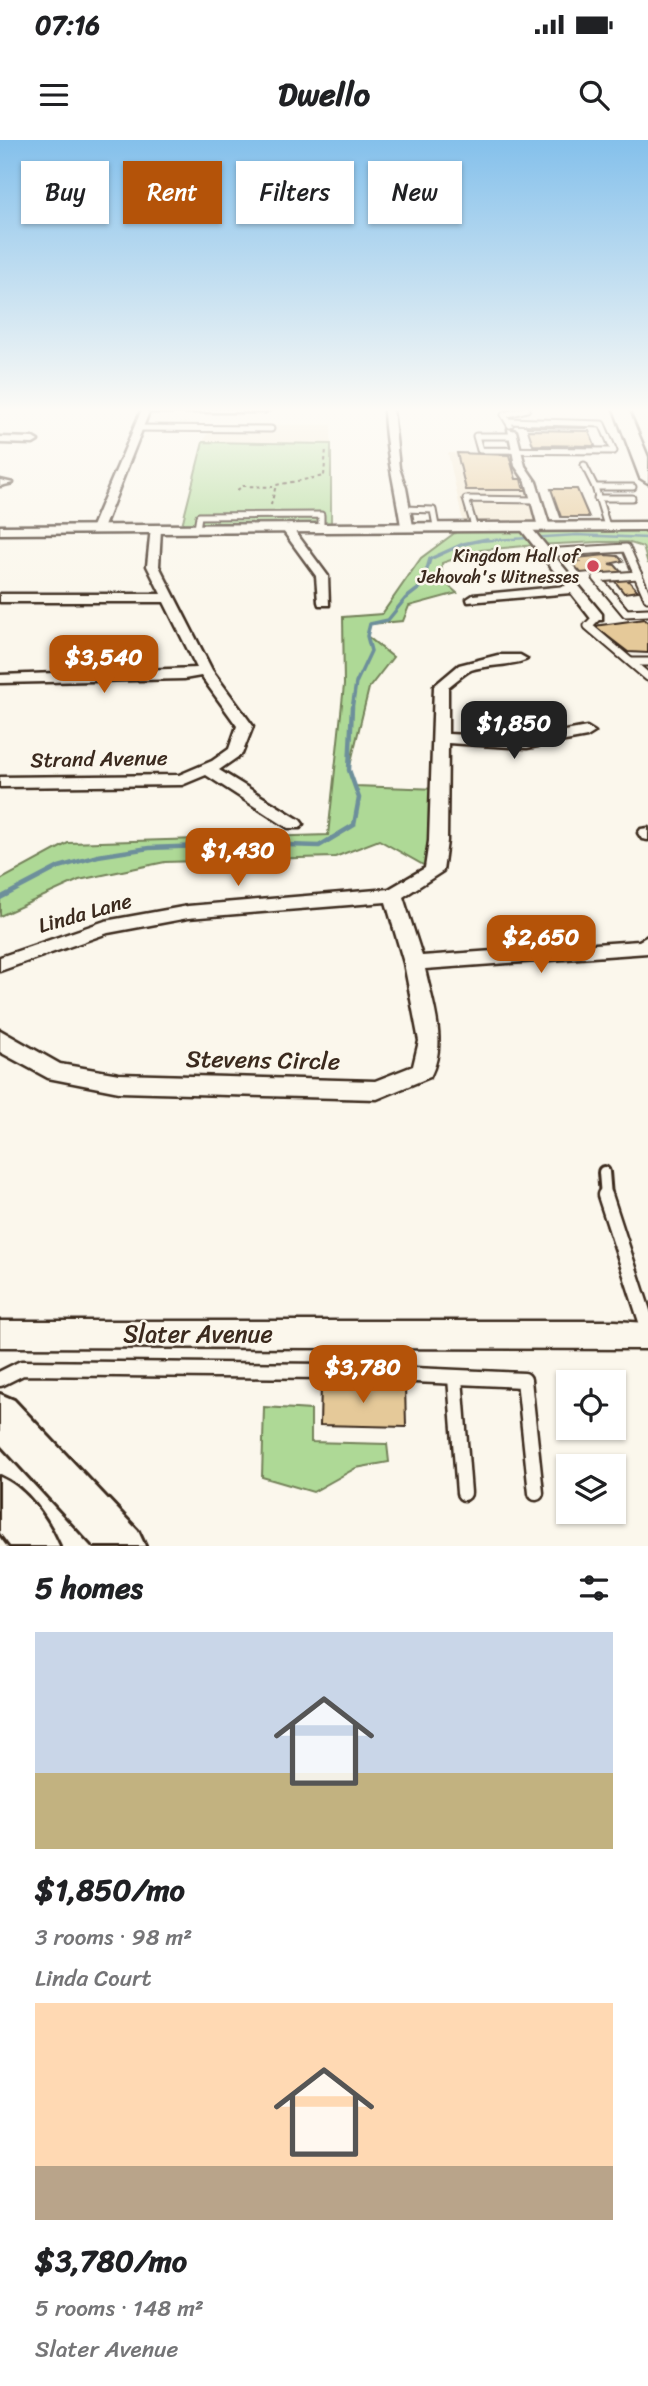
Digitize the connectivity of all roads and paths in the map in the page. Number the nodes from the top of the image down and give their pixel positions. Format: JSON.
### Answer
{"nodes":[{"id":1,"x":119,"y":475,"type":"edge"},
{"id":2,"x":325,"y":475,"type":"edge"},
{"id":3,"x":396,"y":475,"type":"edge"},
{"id":4,"x":526,"y":475,"type":"edge"},
{"id":5,"x":589,"y":475,"type":"edge"},
{"id":6,"x":273,"y":487,"type":"junction"},
{"id":7,"x":595,"y":487,"type":"junction"},
{"id":8,"x":633,"y":487,"type":"dead end"},
{"id":9,"x":237,"y":490,"type":"dead end"},
{"id":10,"x":597,"y":498,"type":"junction"},
{"id":11,"x":632,"y":498,"type":"dead end"},
{"id":12,"x":537,"y":500,"type":"junction"},
{"id":13,"x":404,"y":509,"type":"junction"},
{"id":14,"x":269,"y":515,"type":"junction"},
{"id":15,"x":407,"y":526,"type":"junction"},
{"id":16,"x":436,"y":526,"type":"junction"},
{"id":17,"x":474,"y":526,"type":"junction"},
{"id":18,"x":607,"y":526,"type":"junction"},
{"id":19,"x":648,"y":526,"type":"edge"},
{"id":20,"x":321,"y":527,"type":"junction"},
{"id":21,"x":544,"y":527,"type":"junction"},
{"id":22,"x":287,"y":528,"type":"junction"},
{"id":23,"x":155,"y":529,"type":"junction"},
{"id":24,"x":197,"y":529,"type":"junction"},
{"id":25,"x":0,"y":530,"type":"edge"},
{"id":26,"x":97,"y":530,"type":"junction"},
{"id":27,"x":526,"y":530,"type":"junction"},
{"id":28,"x":540,"y":549,"type":"junction"},
{"id":29,"x":638,"y":575,"type":"junction"},
{"id":30,"x":573,"y":589,"type":"junction"},
{"id":31,"x":0,"y":598,"type":"edge"},
{"id":32,"x":170,"y":598,"type":"junction"},
{"id":33,"x":648,"y":598,"type":"edge"},
{"id":34,"x":473,"y":599,"type":"dead end"},
{"id":35,"x":324,"y":602,"type":"dead end"},
{"id":36,"x":648,"y":611,"type":"edge"},
{"id":37,"x":597,"y":617,"type":"joint"},
{"id":38,"x":520,"y":659,"type":"dead end"},
{"id":39,"x":631,"y":662,"type":"junction"},
{"id":40,"x":648,"y":662,"type":"edge"},
{"id":41,"x":205,"y":671,"type":"junction"},
{"id":42,"x":648,"y":677,"type":"edge"},
{"id":43,"x":0,"y":678,"type":"edge"},
{"id":44,"x":587,"y":732,"type":"dead end"},
{"id":45,"x":439,"y":738,"type":"junction"},
{"id":46,"x":207,"y":769,"type":"junction"},
{"id":47,"x":0,"y":782,"type":"edge"},
{"id":48,"x":294,"y":824,"type":"dead end"},
{"id":49,"x":393,"y":895,"type":"junction"},
{"id":50,"x":648,"y":943,"type":"edge"},
{"id":51,"x":414,"y":963,"type":"junction"},
{"id":52,"x":0,"y":964,"type":"edge"},
{"id":53,"x":0,"y":1038,"type":"edge"},
{"id":54,"x":604,"y":1172,"type":"dead end"},
{"id":55,"x":648,"y":1328,"type":"edge"},
{"id":56,"x":0,"y":1334,"type":"edge"},
{"id":57,"x":648,"y":1336,"type":"edge"},
{"id":58,"x":455,"y":1378,"type":"junction"},
{"id":59,"x":0,"y":1379,"type":"edge"},
{"id":60,"x":0,"y":1414,"type":"edge"},
{"id":61,"x":464,"y":1493,"type":"dead end"},
{"id":62,"x":536,"y":1493,"type":"dead end"},
{"id":63,"x":0,"y":1498,"type":"edge"},
{"id":64,"x":37,"y":1546,"type":"edge"},
{"id":65,"x":122,"y":1546,"type":"edge"}],
"edges":[{"from":1,"to":26,"type":"street"},
{"from":2,"to":6,"type":"path"},
{"from":3,"to":13,"type":"street"},
{"from":4,"to":12,"type":"street"},
{"from":5,"to":7,"type":"lane"},
{"from":6,"to":9,"type":"path"},
{"from":6,"to":14,"type":"path"},
{"from":7,"to":8,"type":"lane"},
{"from":7,"to":10,"type":"lane"},
{"from":10,"to":11,"type":"lane"},
{"from":10,"to":18,"type":"lane"},
{"from":12,"to":17,"type":"lane"},
{"from":12,"to":21,"type":"street"},
{"from":13,"to":15,"type":"street"},
{"from":13,"to":16,"type":"lane"},
{"from":14,"to":20,"type":"lane"},
{"from":14,"to":24,"type":"lane"},
{"from":15,"to":16,"type":"street"},
{"from":15,"to":20,"type":"street"},
{"from":16,"to":17,"type":"street"},
{"from":17,"to":27,"type":"street"},
{"from":18,"to":19,"type":"street"},
{"from":18,"to":21,"type":"street"},
{"from":20,"to":22,"type":"street"},
{"from":21,"to":27,"type":"street"},
{"from":22,"to":24,"type":"street"},
{"from":22,"to":35,"type":"street"},
{"from":23,"to":24,"type":"street"},
{"from":23,"to":26,"type":"street"},
{"from":23,"to":32,"type":"street","name":"Strand Avenue"},
{"from":25,"to":26,"type":"street"},
{"from":27,"to":28,"type":"street"},
{"from":28,"to":29,"type":"lane"},
{"from":28,"to":30,"type":"street"},
{"from":29,"to":33,"type":"lane"},
{"from":29,"to":36,"type":"lane"},
{"from":30,"to":34,"type":"street"},
{"from":30,"to":37,"type":"street"},
{"from":31,"to":32,"type":"street"},
{"from":32,"to":41,"type":"street","name":"Strand Avenue"},
{"from":37,"to":39,"type":"lane"},
{"from":38,"to":45,"type":"street","name":"Linda Lane"},
{"from":39,"to":40,"type":"lane"},
{"from":39,"to":42,"type":"lane"},
{"from":41,"to":43,"type":"street"},
{"from":41,"to":46,"type":"street","name":"Strand Avenue"},
{"from":44,"to":45,"type":"street"},
{"from":45,"to":49,"type":"street","name":"Linda Lane"},
{"from":46,"to":47,"type":"street","name":"Strand Avenue"},
{"from":46,"to":48,"type":"street"},
{"from":49,"to":51,"type":"street"},
{"from":49,"to":52,"type":"street","name":"Linda Lane"},
{"from":50,"to":51,"type":"street"},
{"from":51,"to":53,"type":"street","name":"Stevens Circle"},
{"from":54,"to":55,"type":"lane"},
{"from":56,"to":57,"type":"street","name":"Slater Avenue"},
{"from":58,"to":59,"type":"lane"},
{"from":58,"to":61,"type":"lane"},
{"from":58,"to":62,"type":"lane"},
{"from":60,"to":65,"type":"main road"},
{"from":63,"to":64,"type":"main road"}]}
